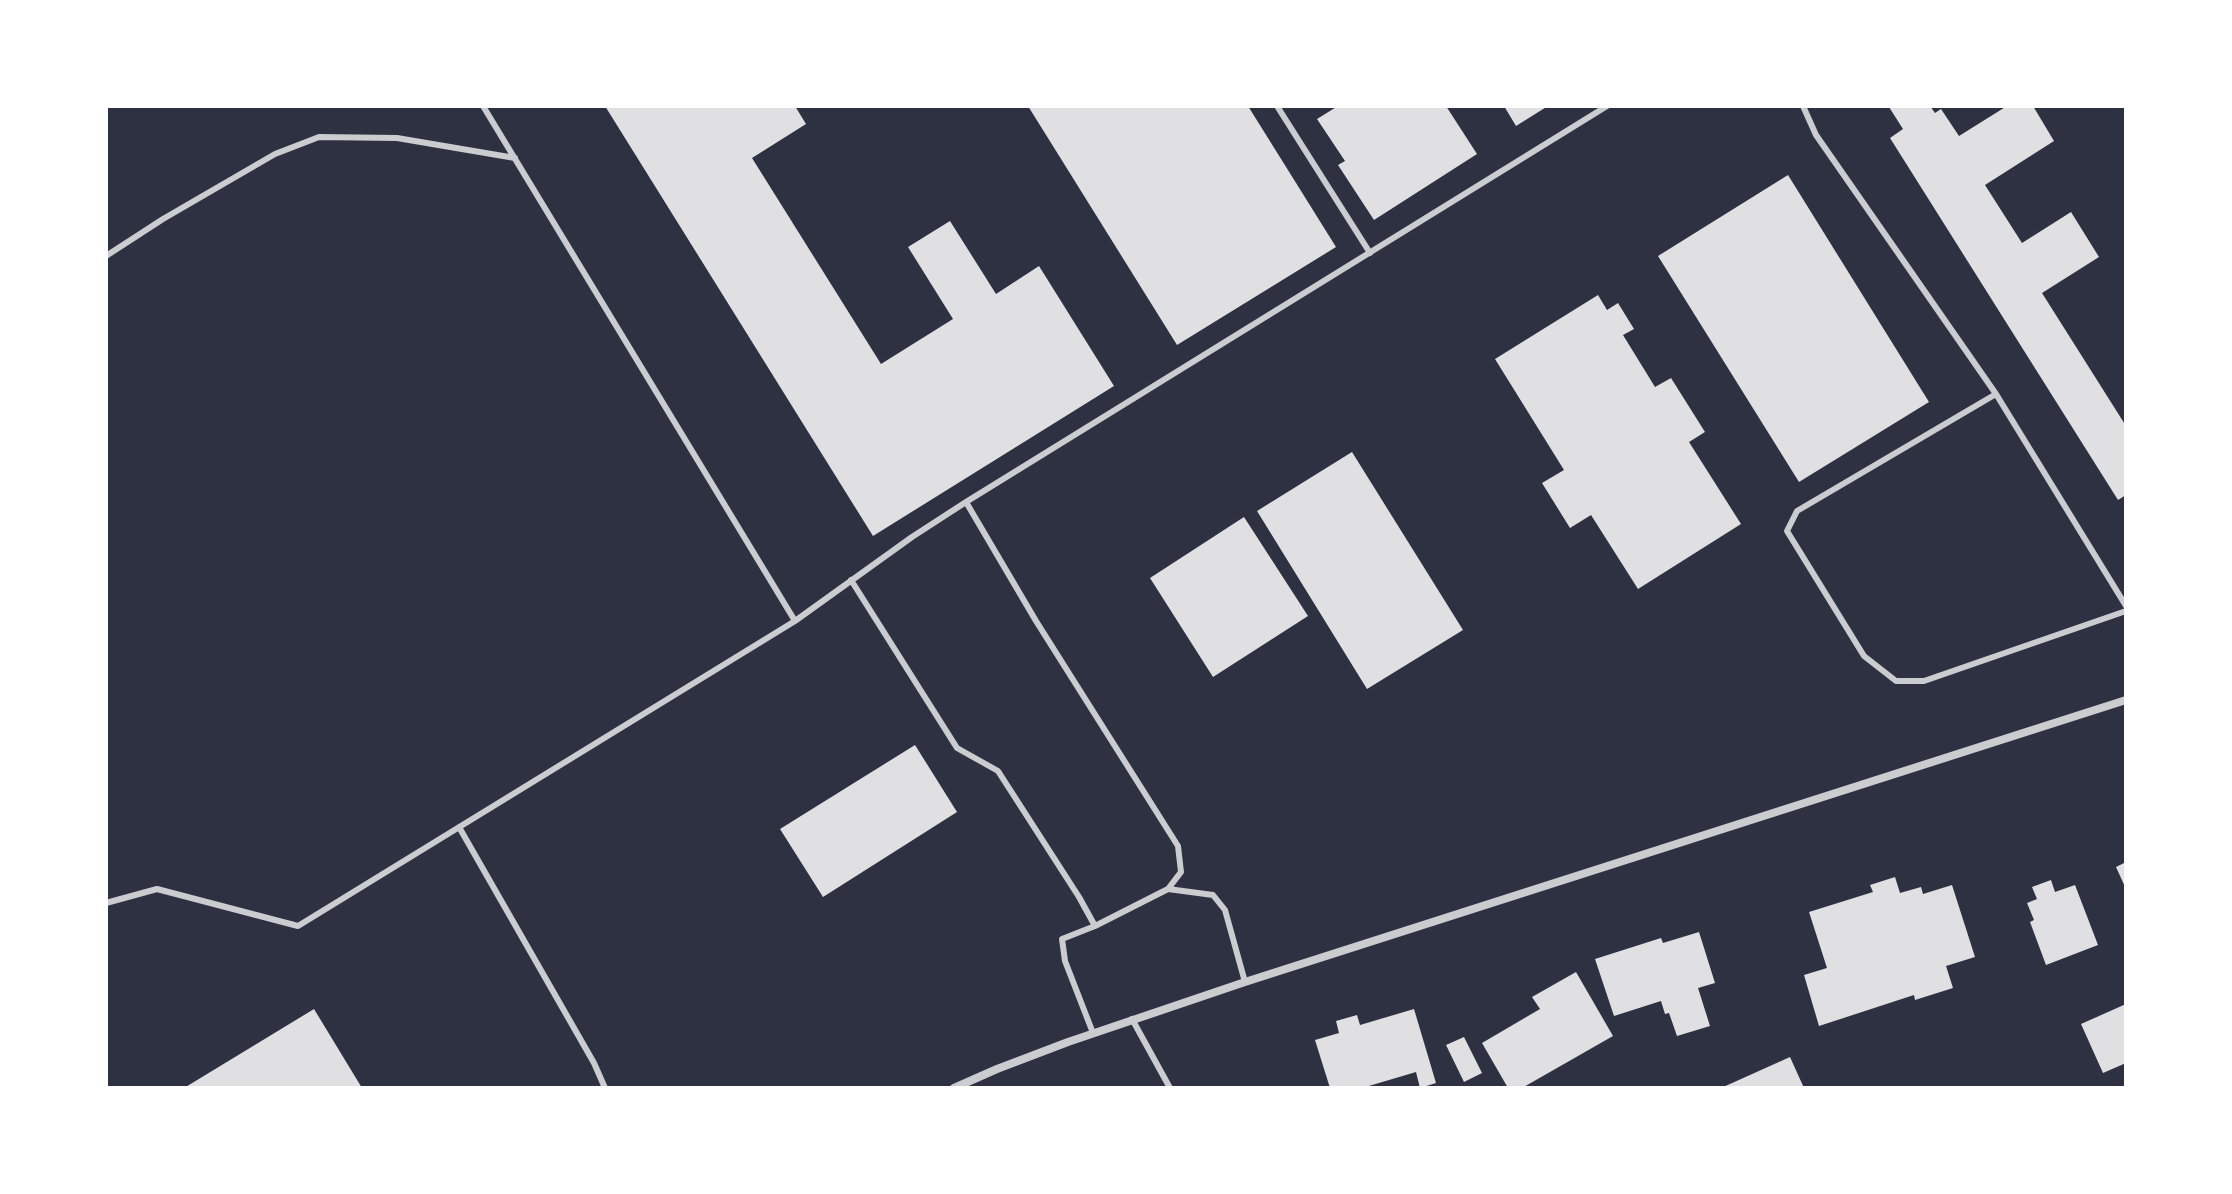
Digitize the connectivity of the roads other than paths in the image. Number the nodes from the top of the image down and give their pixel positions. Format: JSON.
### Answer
{"nodes":[{"id":1,"x":483,"y":106,"type":"edge"},
{"id":2,"x":1277,"y":106,"type":"edge"},
{"id":3,"x":1607,"y":106,"type":"edge"},
{"id":4,"x":1803,"y":106,"type":"edge"},
{"id":5,"x":515,"y":158,"type":"junction"},
{"id":6,"x":1370,"y":253,"type":"junction"},
{"id":7,"x":106,"y":256,"type":"edge"},
{"id":8,"x":1996,"y":394,"type":"junction"},
{"id":9,"x":966,"y":502,"type":"junction"},
{"id":10,"x":851,"y":580,"type":"junction"},
{"id":11,"x":2126,"y":609,"type":"edge"},
{"id":12,"x":795,"y":621,"type":"junction"},
{"id":13,"x":2126,"y":700,"type":"edge"},
{"id":14,"x":459,"y":827,"type":"junction"},
{"id":15,"x":1168,"y":889,"type":"junction"},
{"id":16,"x":106,"y":903,"type":"edge"},
{"id":17,"x":1095,"y":926,"type":"junction"},
{"id":18,"x":1245,"y":982,"type":"junction"},
{"id":19,"x":1132,"y":1019,"type":"junction"},
{"id":20,"x":1093,"y":1033,"type":"junction"},
{"id":21,"x":605,"y":1088,"type":"edge"},
{"id":22,"x":954,"y":1088,"type":"edge"},
{"id":23,"x":1170,"y":1088,"type":"edge"}],
"edges":[{"from":1,"to":5,"type":"lane"},
{"from":2,"to":6,"type":"lane"},
{"from":3,"to":6,"type":"lane"},
{"from":4,"to":8,"type":"lane"},
{"from":5,"to":7,"type":"lane"},
{"from":5,"to":12,"type":"lane"},
{"from":6,"to":9,"type":"lane"},
{"from":8,"to":11,"type":"lane"},
{"from":8,"to":11,"type":"lane"},
{"from":9,"to":10,"type":"lane"},
{"from":9,"to":15,"type":"lane"},
{"from":10,"to":12,"type":"lane"},
{"from":10,"to":17,"type":"lane"},
{"from":12,"to":14,"type":"lane"},
{"from":13,"to":18,"type":"street"},
{"from":14,"to":16,"type":"lane"},
{"from":14,"to":21,"type":"lane"},
{"from":15,"to":17,"type":"lane"},
{"from":15,"to":18,"type":"lane"},
{"from":17,"to":20,"type":"lane"},
{"from":18,"to":19,"type":"street"},
{"from":19,"to":20,"type":"street"},
{"from":19,"to":23,"type":"lane"},
{"from":20,"to":22,"type":"street"}]}
